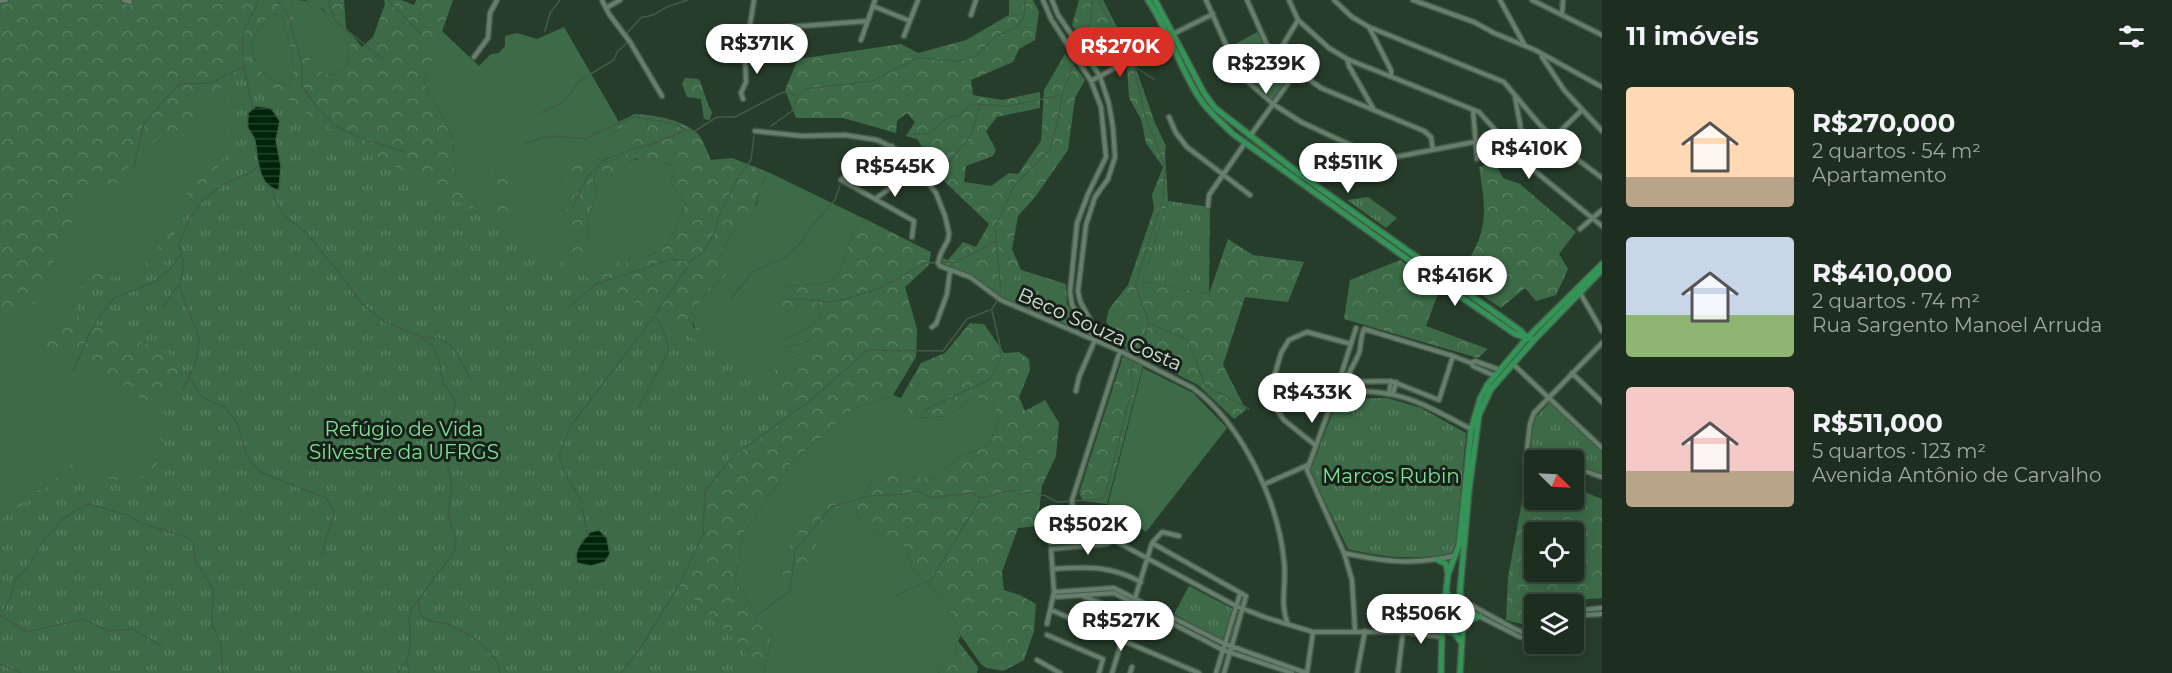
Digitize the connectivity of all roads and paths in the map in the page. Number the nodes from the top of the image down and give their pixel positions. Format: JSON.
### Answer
{"nodes":[{"id":1,"x":6,"y":0,"type":"edge"},
{"id":2,"x":124,"y":0,"type":"edge"},
{"id":3,"x":602,"y":0,"type":"edge"},
{"id":4,"x":620,"y":0,"type":"edge"},
{"id":5,"x":754,"y":0,"type":"edge"},
{"id":6,"x":875,"y":0,"type":"edge"},
{"id":7,"x":918,"y":0,"type":"edge"},
{"id":8,"x":976,"y":0,"type":"edge"},
{"id":9,"x":1043,"y":0,"type":"edge"},
{"id":10,"x":1052,"y":0,"type":"edge"},
{"id":11,"x":1148,"y":0,"type":"edge"},
{"id":12,"x":1155,"y":0,"type":"edge"},
{"id":13,"x":1206,"y":0,"type":"edge"},
{"id":14,"x":1247,"y":0,"type":"edge"},
{"id":15,"x":1289,"y":0,"type":"edge"},
{"id":16,"x":1334,"y":0,"type":"edge"},
{"id":17,"x":1413,"y":0,"type":"edge"},
{"id":18,"x":1500,"y":0,"type":"edge"},
{"id":19,"x":1532,"y":0,"type":"edge"},
{"id":20,"x":1563,"y":0,"type":"edge"},
{"id":21,"x":0,"y":1,"type":"edge"},
{"id":22,"x":495,"y":1,"type":"edge"},
{"id":23,"x":130,"y":2,"type":"dead end"},
{"id":24,"x":873,"y":6,"type":"junction"},
{"id":25,"x":606,"y":8,"type":"junction"},
{"id":26,"x":1213,"y":14,"type":"junction"},
{"id":27,"x":1562,"y":14,"type":"junction"},
{"id":28,"x":970,"y":15,"type":"dead end"},
{"id":29,"x":1298,"y":20,"type":"junction"},
{"id":30,"x":868,"y":21,"type":"junction"},
{"id":31,"x":910,"y":21,"type":"junction"},
{"id":32,"x":1369,"y":27,"type":"junction"},
{"id":33,"x":749,"y":30,"type":"junction"},
{"id":34,"x":1173,"y":34,"type":"junction"},
{"id":35,"x":1602,"y":35,"type":"edge"},
{"id":36,"x":904,"y":36,"type":"dead end"},
{"id":37,"x":861,"y":40,"type":"dead end"},
{"id":38,"x":1525,"y":46,"type":"junction"},
{"id":39,"x":1535,"y":50,"type":"junction"},
{"id":40,"x":1277,"y":55,"type":"junction"},
{"id":41,"x":474,"y":57,"type":"dead end"},
{"id":42,"x":1347,"y":58,"type":"junction"},
{"id":43,"x":1129,"y":60,"type":"dead end"},
{"id":44,"x":1297,"y":71,"type":"junction"},
{"id":45,"x":1100,"y":76,"type":"junction"},
{"id":46,"x":1391,"y":76,"type":"junction"},
{"id":47,"x":1091,"y":81,"type":"junction"},
{"id":48,"x":1602,"y":87,"type":"edge"},
{"id":49,"x":662,"y":96,"type":"dead end"},
{"id":50,"x":1515,"y":97,"type":"junction"},
{"id":51,"x":743,"y":99,"type":"dead end"},
{"id":52,"x":1273,"y":104,"type":"junction"},
{"id":53,"x":1374,"y":110,"type":"junction"},
{"id":54,"x":1473,"y":110,"type":"junction"},
{"id":55,"x":1581,"y":111,"type":"junction"},
{"id":56,"x":1169,"y":117,"type":"dead end"},
{"id":57,"x":1113,"y":128,"type":"junction"},
{"id":58,"x":1105,"y":129,"type":"junction"},
{"id":59,"x":755,"y":131,"type":"dead end"},
{"id":60,"x":1602,"y":131,"type":"edge"},
{"id":61,"x":1250,"y":136,"type":"junction"},
{"id":62,"x":1554,"y":137,"type":"junction"},
{"id":63,"x":1238,"y":138,"type":"junction"},
{"id":64,"x":1257,"y":142,"type":"junction"},
{"id":65,"x":1474,"y":142,"type":"junction"},
{"id":66,"x":1245,"y":143,"type":"junction"},
{"id":67,"x":892,"y":146,"type":"junction"},
{"id":68,"x":1433,"y":150,"type":"junction"},
{"id":69,"x":1477,"y":159,"type":"dead end"},
{"id":70,"x":1369,"y":163,"type":"junction"},
{"id":71,"x":1525,"y":163,"type":"junction"},
{"id":72,"x":918,"y":168,"type":"junction"},
{"id":73,"x":1222,"y":174,"type":"junction"},
{"id":74,"x":1301,"y":175,"type":"junction"},
{"id":75,"x":1602,"y":178,"type":"edge"},
{"id":76,"x":1088,"y":194,"type":"junction"},
{"id":77,"x":1250,"y":195,"type":"dead end"},
{"id":78,"x":1095,"y":197,"type":"junction"},
{"id":79,"x":874,"y":200,"type":"junction"},
{"id":80,"x":1208,"y":206,"type":"dead end"},
{"id":81,"x":1602,"y":210,"type":"edge"},
{"id":82,"x":1592,"y":218,"type":"junction"},
{"id":83,"x":1602,"y":226,"type":"edge"},
{"id":84,"x":1580,"y":230,"type":"dead end"},
{"id":85,"x":912,"y":237,"type":"dead end"},
{"id":86,"x":1602,"y":264,"type":"edge"},
{"id":87,"x":1602,"y":270,"type":"edge"},
{"id":88,"x":950,"y":271,"type":"junction"},
{"id":89,"x":1447,"y":278,"type":"junction"},
{"id":90,"x":1442,"y":284,"type":"junction"},
{"id":91,"x":1580,"y":292,"type":"junction"},
{"id":92,"x":932,"y":327,"type":"dead end"},
{"id":93,"x":1356,"y":328,"type":"dead end"},
{"id":94,"x":1535,"y":330,"type":"junction"},
{"id":95,"x":1518,"y":332,"type":"junction"},
{"id":96,"x":1602,"y":332,"type":"edge"},
{"id":97,"x":1527,"y":338,"type":"junction"},
{"id":98,"x":1095,"y":340,"type":"junction"},
{"id":99,"x":1534,"y":340,"type":"junction"},
{"id":100,"x":1102,"y":343,"type":"junction"},
{"id":101,"x":1602,"y":343,"type":"edge"},
{"id":102,"x":1351,"y":344,"type":"junction"},
{"id":103,"x":1522,"y":348,"type":"junction"},
{"id":104,"x":1120,"y":351,"type":"junction"},
{"id":105,"x":1453,"y":356,"type":"junction"},
{"id":106,"x":1471,"y":363,"type":"junction"},
{"id":107,"x":1513,"y":363,"type":"junction"},
{"id":108,"x":1489,"y":366,"type":"junction"},
{"id":109,"x":1500,"y":370,"type":"junction"},
{"id":110,"x":1486,"y":372,"type":"junction"},
{"id":111,"x":1572,"y":374,"type":"junction"},
{"id":112,"x":1495,"y":376,"type":"junction"},
{"id":113,"x":1394,"y":382,"type":"junction"},
{"id":114,"x":1076,"y":391,"type":"dead end"},
{"id":115,"x":1336,"y":391,"type":"junction"},
{"id":116,"x":1391,"y":393,"type":"junction"},
{"id":117,"x":1548,"y":398,"type":"junction"},
{"id":118,"x":1602,"y":402,"type":"edge"},
{"id":119,"x":1471,"y":430,"type":"junction"},
{"id":120,"x":1315,"y":445,"type":"junction"},
{"id":121,"x":1602,"y":448,"type":"edge"},
{"id":122,"x":1530,"y":450,"type":"edge"},
{"id":123,"x":1308,"y":465,"type":"junction"},
{"id":124,"x":1584,"y":471,"type":"edge"},
{"id":125,"x":1602,"y":477,"type":"edge"},
{"id":126,"x":1264,"y":484,"type":"junction"},
{"id":127,"x":1179,"y":536,"type":"dead end"},
{"id":128,"x":1114,"y":540,"type":"junction"},
{"id":129,"x":1152,"y":543,"type":"junction"},
{"id":130,"x":1344,"y":553,"type":"junction"},
{"id":131,"x":1463,"y":553,"type":"junction"},
{"id":132,"x":1455,"y":556,"type":"junction"},
{"id":133,"x":1149,"y":558,"type":"junction"},
{"id":134,"x":1438,"y":560,"type":"junction"},
{"id":135,"x":1053,"y":569,"type":"junction"},
{"id":136,"x":1448,"y":574,"type":"junction"},
{"id":137,"x":1141,"y":582,"type":"junction"},
{"id":138,"x":1446,"y":592,"type":"junction"},
{"id":139,"x":1054,"y":594,"type":"junction"},
{"id":140,"x":1240,"y":594,"type":"junction"},
{"id":141,"x":1082,"y":595,"type":"junction"},
{"id":142,"x":1135,"y":600,"type":"junction"},
{"id":143,"x":1460,"y":600,"type":"junction"},
{"id":144,"x":1236,"y":606,"type":"junction"},
{"id":145,"x":1461,"y":607,"type":"junction"},
{"id":146,"x":1602,"y":608,"type":"edge"},
{"id":147,"x":1242,"y":609,"type":"junction"},
{"id":148,"x":1051,"y":610,"type":"junction"},
{"id":149,"x":1584,"y":610,"type":"edge"},
{"id":150,"x":1602,"y":614,"type":"edge"},
{"id":151,"x":1130,"y":615,"type":"junction"},
{"id":152,"x":1480,"y":616,"type":"junction"},
{"id":153,"x":1584,"y":616,"type":"edge"},
{"id":154,"x":1047,"y":624,"type":"dead end"},
{"id":155,"x":1288,"y":624,"type":"junction"},
{"id":156,"x":1463,"y":630,"type":"junction"},
{"id":157,"x":1355,"y":631,"type":"junction"},
{"id":158,"x":1313,"y":632,"type":"junction"},
{"id":159,"x":1365,"y":632,"type":"junction"},
{"id":160,"x":1403,"y":632,"type":"junction"},
{"id":161,"x":1524,"y":632,"type":"edge"},
{"id":162,"x":1442,"y":633,"type":"junction"},
{"id":163,"x":1047,"y":635,"type":"dead end"},
{"id":164,"x":1524,"y":637,"type":"edge"},
{"id":165,"x":1121,"y":640,"type":"junction"},
{"id":166,"x":1461,"y":643,"type":"junction"},
{"id":167,"x":1224,"y":647,"type":"junction"},
{"id":168,"x":1230,"y":650,"type":"junction"},
{"id":169,"x":1037,"y":660,"type":"dead end"},
{"id":170,"x":1132,"y":667,"type":"dead end"},
{"id":171,"x":1060,"y":673,"type":"edge"},
{"id":172,"x":1099,"y":673,"type":"edge"},
{"id":173,"x":1112,"y":673,"type":"edge"},
{"id":174,"x":1130,"y":673,"type":"edge"},
{"id":175,"x":1199,"y":673,"type":"edge"},
{"id":176,"x":1216,"y":673,"type":"edge"},
{"id":177,"x":1224,"y":673,"type":"edge"},
{"id":178,"x":1292,"y":673,"type":"edge"},
{"id":179,"x":1307,"y":673,"type":"edge"},
{"id":180,"x":1358,"y":673,"type":"edge"},
{"id":181,"x":1398,"y":673,"type":"edge"},
{"id":182,"x":1441,"y":673,"type":"edge"},
{"id":183,"x":1460,"y":673,"type":"edge"}],
"edges":[{"from":1,"to":21,"type":"street"},
{"from":2,"to":23,"type":"street"},
{"from":3,"to":25,"type":"street"},
{"from":4,"to":25,"type":"street"},
{"from":5,"to":33,"type":"street"},
{"from":6,"to":24,"type":"street"},
{"from":7,"to":31,"type":"street"},
{"from":8,"to":28,"type":"street"},
{"from":9,"to":47,"type":"street"},
{"from":10,"to":45,"type":"street"},
{"from":11,"to":63,"type":"main road"},
{"from":12,"to":34,"type":"main road"},
{"from":13,"to":26,"type":"street"},
{"from":14,"to":40,"type":"street"},
{"from":15,"to":29,"type":"street"},
{"from":16,"to":32,"type":"street"},
{"from":17,"to":38,"type":"street"},
{"from":18,"to":38,"type":"street"},
{"from":19,"to":27,"type":"street"},
{"from":20,"to":27,"type":"street"},
{"from":22,"to":41,"type":"street"},
{"from":24,"to":30,"type":"street"},
{"from":24,"to":31,"type":"street"},
{"from":25,"to":49,"type":"street"},
{"from":26,"to":34,"type":"street"},
{"from":26,"to":52,"type":"street"},
{"from":27,"to":35,"type":"street"},
{"from":29,"to":40,"type":"street"},
{"from":29,"to":42,"type":"street"},
{"from":30,"to":33,"type":"street"},
{"from":30,"to":37,"type":"street"},
{"from":31,"to":36,"type":"street"},
{"from":32,"to":46,"type":"street"},
{"from":32,"to":50,"type":"street"},
{"from":33,"to":51,"type":"street"},
{"from":34,"to":61,"type":"main road"},
{"from":38,"to":39,"type":"street"},
{"from":39,"to":48,"type":"street"},
{"from":39,"to":55,"type":"street"},
{"from":40,"to":44,"type":"street"},
{"from":42,"to":46,"type":"street"},
{"from":42,"to":53,"type":"street"},
{"from":43,"to":45,"type":"street"},
{"from":44,"to":52,"type":"street"},
{"from":44,"to":53,"type":"street"},
{"from":45,"to":47,"type":"street"},
{"from":45,"to":57,"type":"street"},
{"from":46,"to":54,"type":"street"},
{"from":47,"to":58,"type":"street"},
{"from":50,"to":62,"type":"street"},
{"from":50,"to":71,"type":"street"},
{"from":52,"to":61,"type":"street"},
{"from":52,"to":70,"type":"street"},
{"from":53,"to":68,"type":"street"},
{"from":54,"to":65,"type":"street"},
{"from":54,"to":71,"type":"street"},
{"from":55,"to":60,"type":"street"},
{"from":55,"to":62,"type":"street"},
{"from":56,"to":73,"type":"street"},
{"from":57,"to":58,"type":"street"},
{"from":57,"to":78,"type":"street"},
{"from":58,"to":76,"type":"street"},
{"from":59,"to":67,"type":"street"},
{"from":61,"to":63,"type":"main road"},
{"from":61,"to":64,"type":"main road"},
{"from":62,"to":75,"type":"street"},
{"from":63,"to":66,"type":"main road"},
{"from":64,"to":66,"type":"main road"},
{"from":64,"to":74,"type":"main road"},
{"from":65,"to":68,"type":"street"},
{"from":65,"to":69,"type":"street"},
{"from":66,"to":73,"type":"street"},
{"from":66,"to":90,"type":"main road"},
{"from":67,"to":72,"type":"street"},
{"from":67,"to":79,"type":"street"},
{"from":68,"to":70,"type":"street"},
{"from":70,"to":74,"type":"street"},
{"from":71,"to":82,"type":"street"},
{"from":72,"to":79,"type":"street"},
{"from":72,"to":88,"type":"street"},
{"from":73,"to":77,"type":"street"},
{"from":73,"to":80,"type":"street"},
{"from":74,"to":89,"type":"main road"},
{"from":76,"to":78,"type":"street"},
{"from":76,"to":98,"type":"street"},
{"from":78,"to":100,"type":"street"},
{"from":79,"to":85,"type":"street"},
{"from":81,"to":82,"type":"street"},
{"from":82,"to":83,"type":"street"},
{"from":82,"to":84,"type":"street"},
{"from":86,"to":94,"type":"main road"},
{"from":87,"to":91,"type":"main road"},
{"from":88,"to":92,"type":"street"},
{"from":88,"to":98,"type":"street","name":"Beco Souza Costa"},
{"from":89,"to":90,"type":"main road"},
{"from":89,"to":95,"type":"main road"},
{"from":90,"to":95,"type":"main road"},
{"from":91,"to":96,"type":"street"},
{"from":91,"to":99,"type":"main road"},
{"from":93,"to":102,"type":"street"},
{"from":94,"to":95,"type":"main road"},
{"from":94,"to":97,"type":"main road"},
{"from":95,"to":97,"type":"main road"},
{"from":95,"to":103,"type":"main road"},
{"from":97,"to":99,"type":"main road"},
{"from":97,"to":103,"type":"main road"},
{"from":98,"to":100,"type":"street","name":"Beco Souza Costa"},
{"from":98,"to":114,"type":"street"},
{"from":99,"to":103,"type":"main road"},
{"from":100,"to":104,"type":"street","name":"Beco Souza Costa"},
{"from":101,"to":111,"type":"street"},
{"from":102,"to":115,"type":"street"},
{"from":102,"to":120,"type":"street"},
{"from":103,"to":107,"type":"main road"},
{"from":103,"to":109,"type":"main road"},
{"from":104,"to":126,"type":"street","name":"Beco Souza Costa"},
{"from":104,"to":128,"type":"street"},
{"from":105,"to":106,"type":"street"},
{"from":105,"to":113,"type":"street"},
{"from":105,"to":113,"type":"street"},
{"from":106,"to":108,"type":"street"},
{"from":106,"to":110,"type":"street"},
{"from":107,"to":117,"type":"street"},
{"from":107,"to":131,"type":"main road"},
{"from":108,"to":109,"type":"street"},
{"from":108,"to":110,"type":"street"},
{"from":109,"to":112,"type":"main road"},
{"from":110,"to":112,"type":"street"},
{"from":111,"to":117,"type":"street"},
{"from":111,"to":118,"type":"street"},
{"from":112,"to":119,"type":"main road"},
{"from":113,"to":116,"type":"street"},
{"from":115,"to":116,"type":"street"},
{"from":115,"to":120,"type":"street"},
{"from":116,"to":119,"type":"street"},
{"from":117,"to":121,"type":"street"},
{"from":117,"to":122,"type":"street"},
{"from":119,"to":132,"type":"main road"},
{"from":120,"to":123,"type":"street"},
{"from":123,"to":126,"type":"street"},
{"from":123,"to":130,"type":"street"},
{"from":124,"to":125,"type":"street"},
{"from":126,"to":155,"type":"street","name":"Beco Souza Costa"},
{"from":127,"to":129,"type":"street"},
{"from":128,"to":133,"type":"street"},
{"from":128,"to":135,"type":"street"},
{"from":129,"to":133,"type":"street"},
{"from":129,"to":140,"type":"street"},
{"from":130,"to":134,"type":"street"},
{"from":130,"to":157,"type":"street"},
{"from":131,"to":132,"type":"main road"},
{"from":131,"to":143,"type":"main road"},
{"from":132,"to":134,"type":"street"},
{"from":132,"to":136,"type":"main road"},
{"from":133,"to":137,"type":"street"},
{"from":133,"to":144,"type":"street"},
{"from":134,"to":136,"type":"main road"},
{"from":135,"to":137,"type":"street"},
{"from":135,"to":139,"type":"street"},
{"from":136,"to":138,"type":"main road"},
{"from":137,"to":142,"type":"street"},
{"from":138,"to":145,"type":"main road"},
{"from":138,"to":162,"type":"main road"},
{"from":139,"to":141,"type":"street"},
{"from":139,"to":142,"type":"street"},
{"from":139,"to":148,"type":"street"},
{"from":140,"to":144,"type":"street"},
{"from":140,"to":147,"type":"street"},
{"from":141,"to":142,"type":"street"},
{"from":141,"to":151,"type":"street"},
{"from":142,"to":151,"type":"street"},
{"from":142,"to":167,"type":"street"},
{"from":143,"to":145,"type":"main road"},
{"from":143,"to":161,"type":"street"},
{"from":144,"to":147,"type":"street"},
{"from":144,"to":167,"type":"street"},
{"from":145,"to":152,"type":"street"},
{"from":145,"to":156,"type":"main road"},
{"from":146,"to":149,"type":"street"},
{"from":147,"to":155,"type":"street"},
{"from":147,"to":168,"type":"street"},
{"from":148,"to":154,"type":"street"},
{"from":148,"to":165,"type":"street"},
{"from":150,"to":153,"type":"street"},
{"from":151,"to":165,"type":"street"},
{"from":152,"to":156,"type":"main road"},
{"from":152,"to":164,"type":"street"},
{"from":155,"to":158,"type":"street"},
{"from":156,"to":166,"type":"main road"},
{"from":157,"to":158,"type":"street"},
{"from":157,"to":159,"type":"street"},
{"from":158,"to":179,"type":"street"},
{"from":159,"to":160,"type":"street"},
{"from":159,"to":180,"type":"street"},
{"from":160,"to":162,"type":"street"},
{"from":160,"to":181,"type":"street"},
{"from":162,"to":166,"type":"main road"},
{"from":162,"to":182,"type":"main road"},
{"from":163,"to":172,"type":"street"},
{"from":165,"to":173,"type":"street"},
{"from":165,"to":175,"type":"street"},
{"from":166,"to":183,"type":"main road"},
{"from":167,"to":168,"type":"street"},
{"from":167,"to":176,"type":"street"},
{"from":168,"to":177,"type":"street"},
{"from":168,"to":178,"type":"street"},
{"from":168,"to":179,"type":"street"},
{"from":169,"to":171,"type":"street"},
{"from":170,"to":174,"type":"street"}]}
